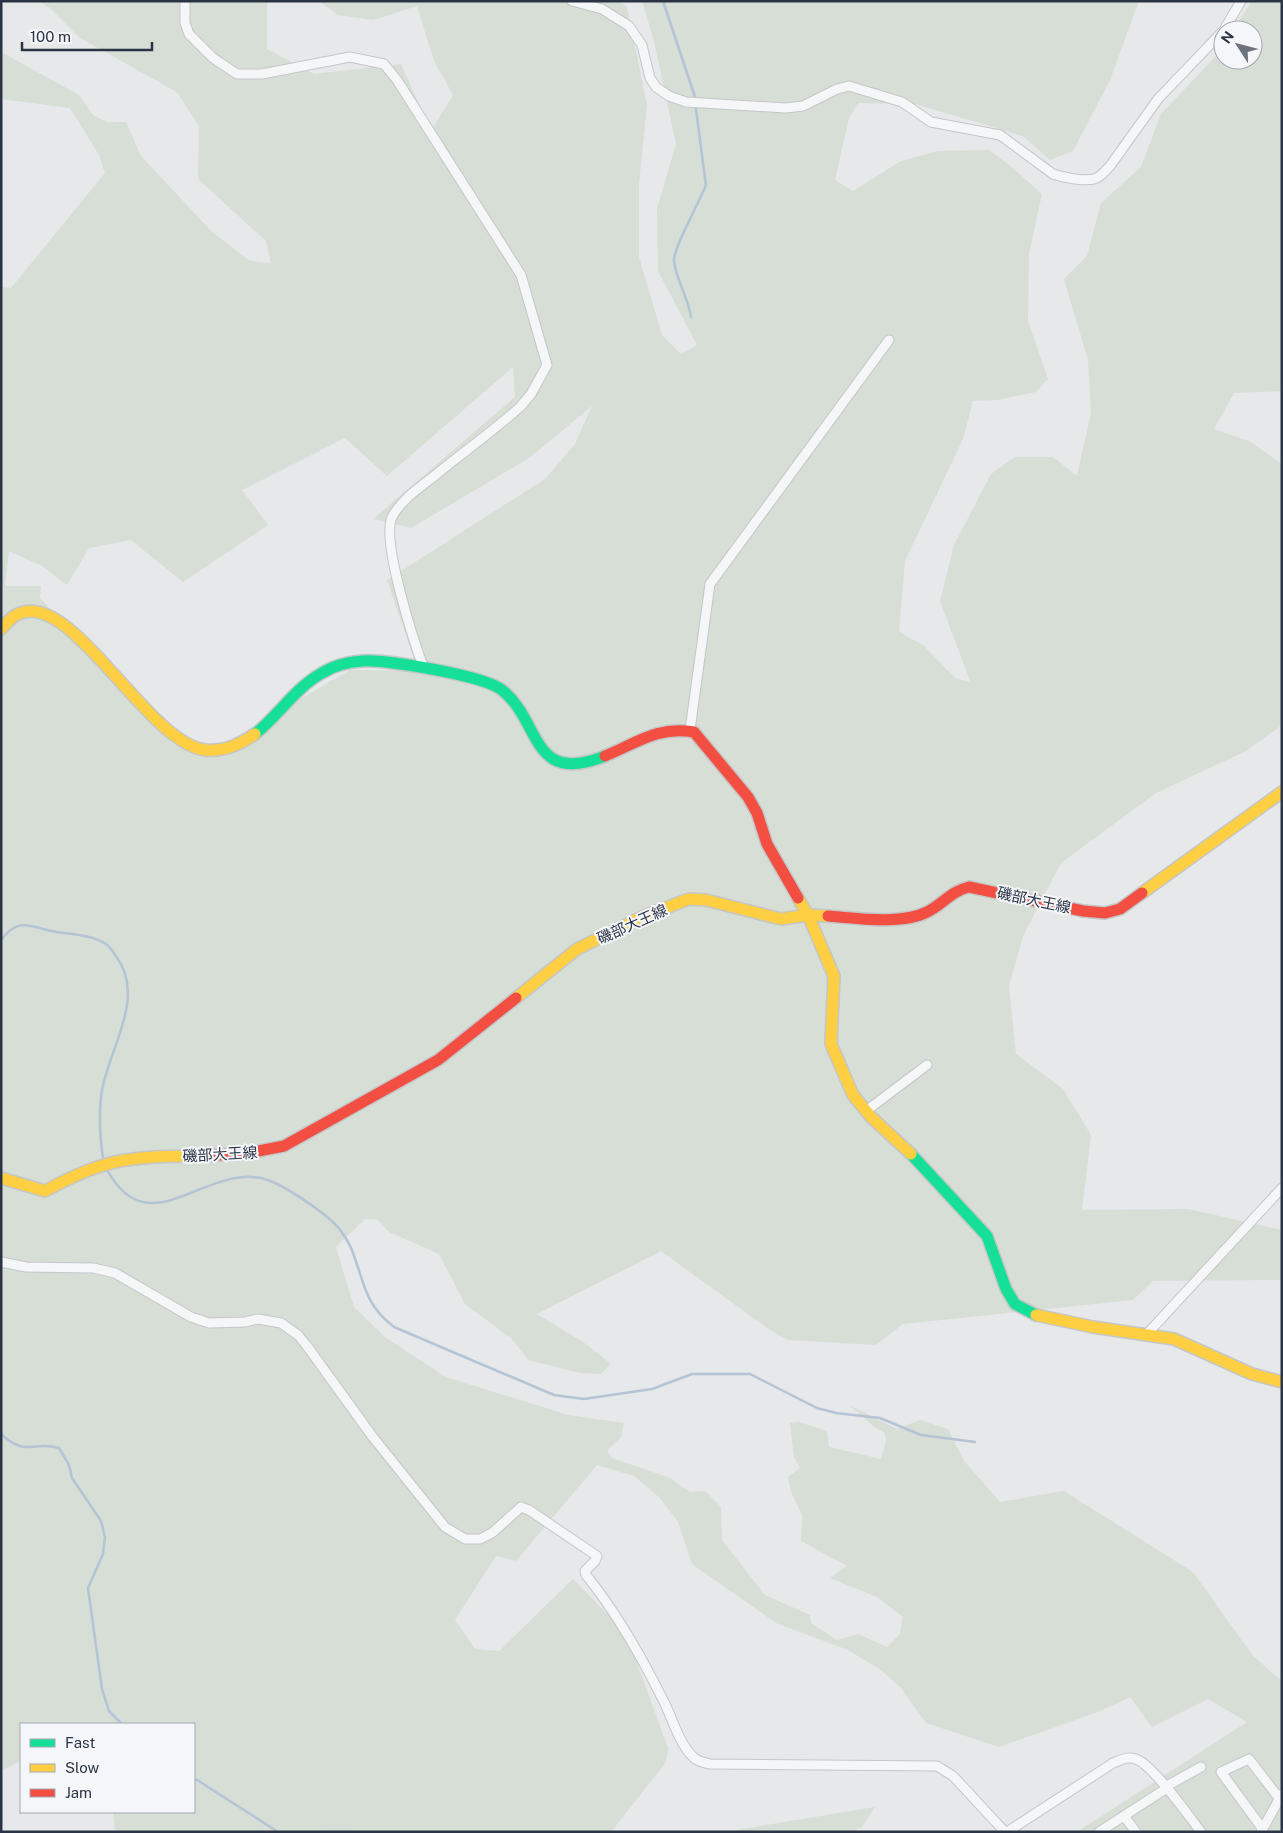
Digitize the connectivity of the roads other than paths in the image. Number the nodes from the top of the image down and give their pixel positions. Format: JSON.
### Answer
{"nodes":[{"id":1,"x":185,"y":1,"type":"edge"},
{"id":2,"x":572,"y":1,"type":"edge"},
{"id":3,"x":1241,"y":1,"type":"edge"},
{"id":4,"x":1229,"y":20,"type":"edge"},
{"id":5,"x":1213,"y":40,"type":"edge"},
{"id":6,"x":888,"y":340,"type":"dead end"},
{"id":7,"x":1,"y":628,"type":"edge"},
{"id":8,"x":424,"y":669,"type":"junction"},
{"id":9,"x":690,"y":730,"type":"junction"},
{"id":10,"x":1282,"y":792,"type":"edge"},
{"id":11,"x":808,"y":915,"type":"junction"},
{"id":12,"x":927,"y":1065,"type":"dead end"},
{"id":13,"x":866,"y":1111,"type":"junction"},
{"id":14,"x":1,"y":1178,"type":"edge"},
{"id":15,"x":1282,"y":1188,"type":"edge"},
{"id":16,"x":1,"y":1262,"type":"edge"},
{"id":17,"x":1146,"y":1335,"type":"junction"},
{"id":18,"x":1282,"y":1382,"type":"edge"},
{"id":19,"x":1201,"y":1767,"type":"dead end"},
{"id":20,"x":1166,"y":1788,"type":"junction"},
{"id":21,"x":1281,"y":1796,"type":"edge"},
{"id":22,"x":1124,"y":1816,"type":"junction"},
{"id":23,"x":1261,"y":1830,"type":"edge"},
{"id":24,"x":1006,"y":1832,"type":"edge"},
{"id":25,"x":1099,"y":1832,"type":"edge"},
{"id":26,"x":1136,"y":1832,"type":"edge"},
{"id":27,"x":1200,"y":1832,"type":"edge"}],
"edges":[{"from":1,"to":8,"type":"street"},
{"from":2,"to":5,"type":"street"},
{"from":3,"to":4,"type":"street"},
{"from":6,"to":9,"type":"street"},
{"from":7,"to":8,"type":"street"},
{"from":8,"to":9,"type":"street"},
{"from":9,"to":11,"type":"street"},
{"from":10,"to":11,"type":"street","name":"磯部大王線"},
{"from":11,"to":13,"type":"street"},
{"from":11,"to":14,"type":"street","name":"磯部大王線"},
{"from":12,"to":13,"type":"street"},
{"from":13,"to":17,"type":"street"},
{"from":15,"to":17,"type":"street"},
{"from":16,"to":24,"type":"street"},
{"from":17,"to":18,"type":"street"},
{"from":19,"to":20,"type":"street"},
{"from":20,"to":22,"type":"street"},
{"from":20,"to":24,"type":"street"},
{"from":20,"to":27,"type":"street"},
{"from":21,"to":23,"type":"street"},
{"from":21,"to":23,"type":"street"},
{"from":22,"to":25,"type":"street"},
{"from":22,"to":26,"type":"street"}]}
